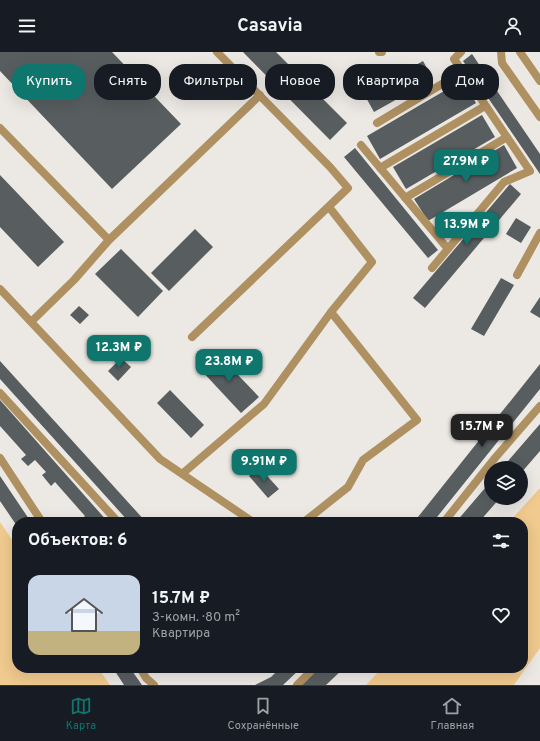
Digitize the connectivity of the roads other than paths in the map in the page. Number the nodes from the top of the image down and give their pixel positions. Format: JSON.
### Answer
{"nodes":[{"id":1,"x":217,"y":52,"type":"edge"},
{"id":2,"x":461,"y":52,"type":"edge"},
{"id":3,"x":501,"y":52,"type":"edge"},
{"id":4,"x":520,"y":52,"type":"edge"},
{"id":5,"x":457,"y":64,"type":"edge"},
{"id":6,"x":540,"y":81,"type":"edge"},
{"id":7,"x":441,"y":84,"type":"edge"},
{"id":8,"x":260,"y":95,"type":"junction"},
{"id":9,"x":481,"y":100,"type":"edge"},
{"id":10,"x":485,"y":106,"type":"junction"},
{"id":11,"x":540,"y":117,"type":"edge"},
{"id":12,"x":376,"y":123,"type":"dead end"},
{"id":13,"x":0,"y":128,"type":"edge"},
{"id":14,"x":507,"y":137,"type":"junction"},
{"id":15,"x":361,"y":145,"type":"dead end"},
{"id":16,"x":380,"y":168,"type":"junction"},
{"id":17,"x":406,"y":198,"type":"junction"},
{"id":18,"x":328,"y":207,"type":"junction"},
{"id":19,"x":540,"y":232,"type":"edge"},
{"id":20,"x":109,"y":240,"type":"junction"},
{"id":21,"x":448,"y":249,"type":"junction"},
{"id":22,"x":432,"y":268,"type":"dead end"},
{"id":23,"x":517,"y":275,"type":"dead end"},
{"id":24,"x":0,"y":289,"type":"edge"},
{"id":25,"x":331,"y":312,"type":"junction"},
{"id":26,"x":31,"y":322,"type":"junction"},
{"id":27,"x":192,"y":337,"type":"dead end"},
{"id":28,"x":0,"y":392,"type":"edge"},
{"id":29,"x":540,"y":406,"type":"edge"},
{"id":30,"x":0,"y":458,"type":"edge"},
{"id":31,"x":182,"y":474,"type":"junction"},
{"id":32,"x":39,"y":517,"type":"edge"},
{"id":33,"x":113,"y":517,"type":"edge"},
{"id":34,"x":246,"y":517,"type":"edge"},
{"id":35,"x":310,"y":517,"type":"edge"},
{"id":36,"x":448,"y":517,"type":"edge"},
{"id":37,"x":143,"y":673,"type":"edge"},
{"id":38,"x":309,"y":673,"type":"edge"},
{"id":39,"x":154,"y":685,"type":"edge"},
{"id":40,"x":297,"y":685,"type":"edge"}],
"edges":[{"from":1,"to":8,"type":"lane"},
{"from":2,"to":5,"type":"lane"},
{"from":3,"to":11,"type":"lane"},
{"from":4,"to":6,"type":"lane"},
{"from":7,"to":12,"type":"lane"},
{"from":8,"to":18,"type":"lane"},
{"from":8,"to":20,"type":"lane"},
{"from":9,"to":10,"type":"lane"},
{"from":10,"to":14,"type":"lane"},
{"from":10,"to":16,"type":"lane"},
{"from":13,"to":20,"type":"lane"},
{"from":14,"to":17,"type":"lane"},
{"from":14,"to":21,"type":"lane"},
{"from":15,"to":16,"type":"lane"},
{"from":16,"to":17,"type":"lane"},
{"from":17,"to":21,"type":"lane"},
{"from":18,"to":25,"type":"lane"},
{"from":18,"to":27,"type":"lane"},
{"from":19,"to":23,"type":"lane"},
{"from":20,"to":26,"type":"lane"},
{"from":21,"to":22,"type":"lane"},
{"from":24,"to":26,"type":"lane"},
{"from":25,"to":31,"type":"lane"},
{"from":25,"to":35,"type":"lane"},
{"from":26,"to":31,"type":"lane"},
{"from":28,"to":33,"type":"lane"},
{"from":29,"to":36,"type":"lane"},
{"from":30,"to":32,"type":"lane"},
{"from":31,"to":34,"type":"lane"},
{"from":37,"to":39,"type":"lane"},
{"from":38,"to":40,"type":"lane"}]}
